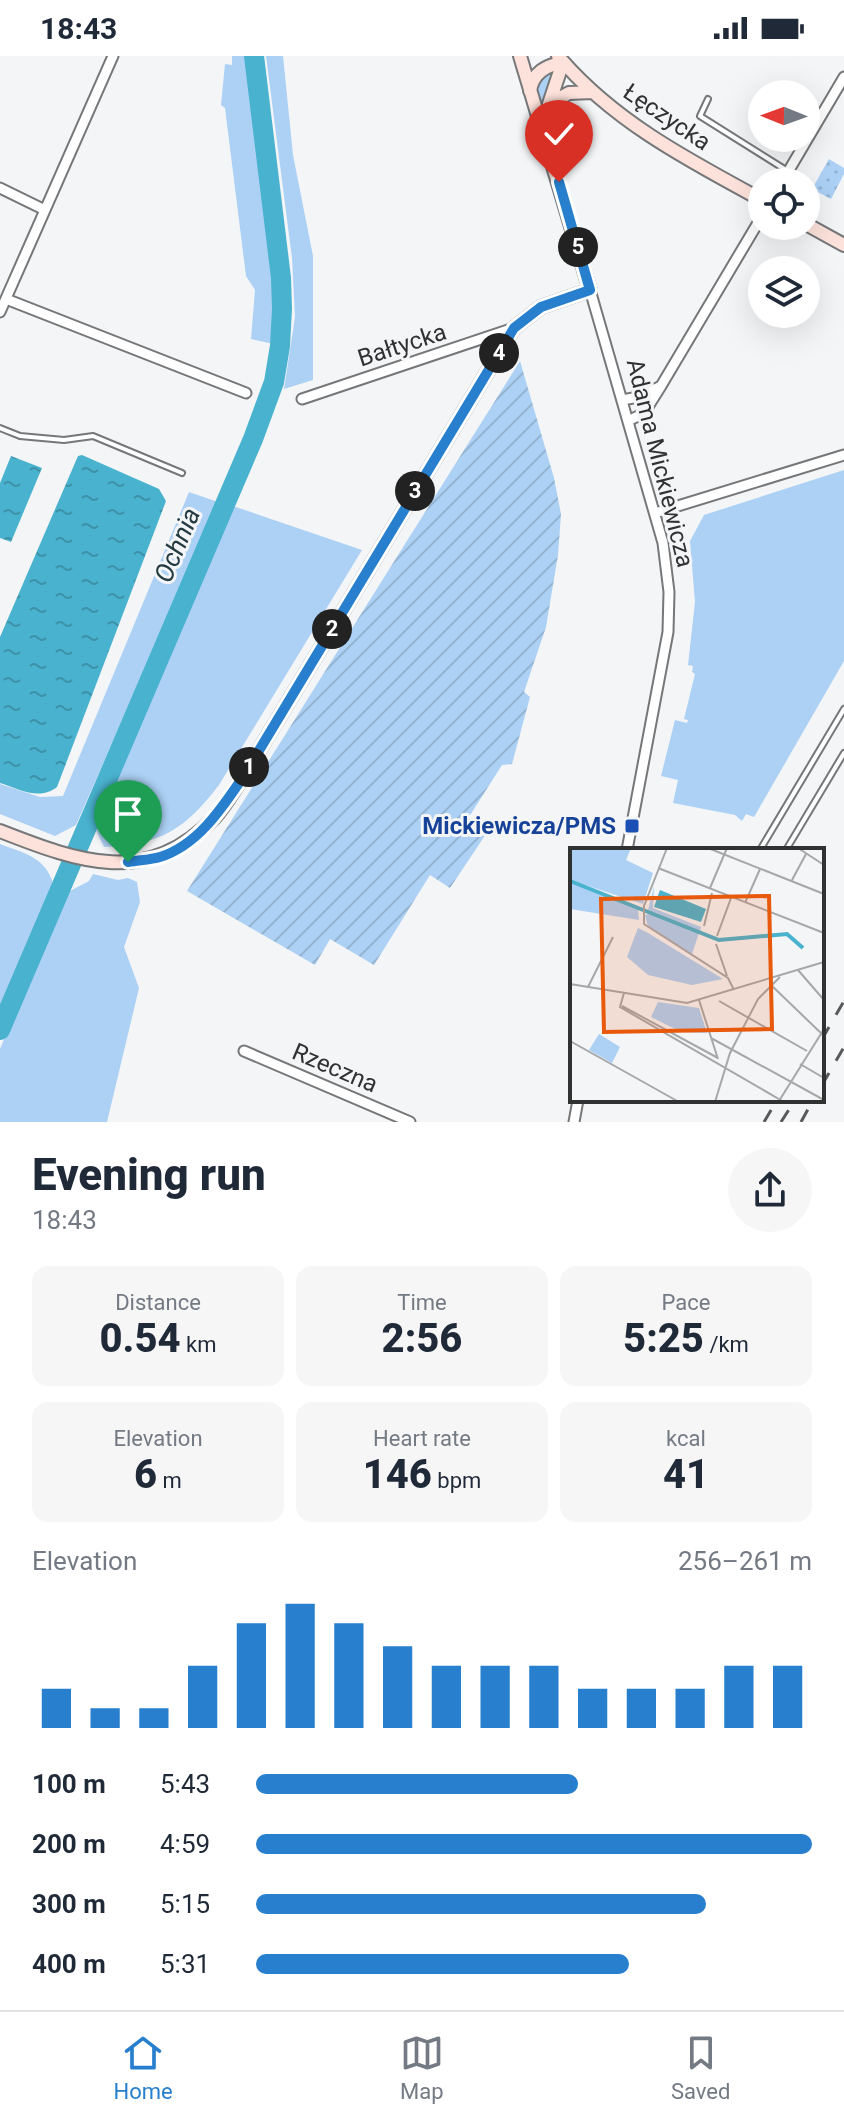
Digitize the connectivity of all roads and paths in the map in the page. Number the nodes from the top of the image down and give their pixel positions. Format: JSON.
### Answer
{"nodes":[{"id":1,"x":113,"y":56,"type":"edge"},
{"id":2,"x":520,"y":56,"type":"edge"},
{"id":3,"x":563,"y":58,"type":"edge"},
{"id":4,"x":844,"y":77,"type":"edge"},
{"id":5,"x":530,"y":91,"type":"junction"},
{"id":6,"x":593,"y":92,"type":"junction"},
{"id":7,"x":708,"y":99,"type":"dead end"},
{"id":8,"x":549,"y":104,"type":"junction"},
{"id":9,"x":546,"y":140,"type":"junction"},
{"id":10,"x":783,"y":168,"type":"edge"},
{"id":11,"x":790,"y":168,"type":"edge"},
{"id":12,"x":0,"y":188,"type":"edge"},
{"id":13,"x":748,"y":193,"type":"edge"},
{"id":14,"x":45,"y":210,"type":"junction"},
{"id":15,"x":820,"y":232,"type":"edge"},
{"id":16,"x":748,"y":240,"type":"edge"},
{"id":17,"x":844,"y":245,"type":"edge"},
{"id":18,"x":590,"y":290,"type":"junction"},
{"id":19,"x":6,"y":299,"type":"junction"},
{"id":20,"x":0,"y":312,"type":"edge"},
{"id":21,"x":514,"y":328,"type":"junction"},
{"id":22,"x":661,"y":386,"type":"junction"},
{"id":23,"x":246,"y":393,"type":"dead end"},
{"id":24,"x":302,"y":399,"type":"dead end"},
{"id":25,"x":622,"y":400,"type":"junction"},
{"id":26,"x":628,"y":421,"type":"junction"},
{"id":27,"x":0,"y":428,"type":"edge"},
{"id":28,"x":844,"y":455,"type":"edge"},
{"id":29,"x":182,"y":473,"type":"dead end"},
{"id":30,"x":655,"y":513,"type":"junction"},
{"id":31,"x":844,"y":709,"type":"edge"},
{"id":32,"x":844,"y":753,"type":"edge"},
{"id":33,"x":0,"y":831,"type":"edge"},
{"id":34,"x":627,"y":848,"type":"edge"},
{"id":35,"x":761,"y":848,"type":"edge"},
{"id":36,"x":787,"y":848,"type":"edge"},
{"id":37,"x":244,"y":1051,"type":"dead end"},
{"id":38,"x":578,"y":1102,"type":"edge"},
{"id":39,"x":410,"y":1122,"type":"edge"},
{"id":40,"x":574,"y":1122,"type":"edge"}],
"edges":[{"from":1,"to":14,"type":"street"},
{"from":2,"to":5,"type":"street","name":"Adama Mickiewicza"},
{"from":3,"to":5,"type":"street"},
{"from":3,"to":6,"type":"street","name":"Łęczycka"},
{"from":3,"to":8,"type":"street","name":"Adama Mickiewicza"},
{"from":4,"to":11,"type":"street"},
{"from":5,"to":9,"type":"street","name":"Adama Mickiewicza"},
{"from":6,"to":8,"type":"street"},
{"from":6,"to":13,"type":"street","name":"Łęczycka"},
{"from":7,"to":10,"type":"lane"},
{"from":8,"to":9,"type":"street","name":"Adama Mickiewicza"},
{"from":9,"to":18,"type":"street","name":"Adama Mickiewicza"},
{"from":12,"to":14,"type":"street"},
{"from":14,"to":19,"type":"street"},
{"from":15,"to":17,"type":"street"},
{"from":16,"to":22,"type":"street"},
{"from":18,"to":21,"type":"street"},
{"from":18,"to":25,"type":"street","name":"Adama Mickiewicza"},
{"from":19,"to":20,"type":"street"},
{"from":19,"to":23,"type":"street"},
{"from":21,"to":24,"type":"street","name":"Bałtycka"},
{"from":21,"to":33,"type":"street"},
{"from":22,"to":25,"type":"street"},
{"from":22,"to":26,"type":"street"},
{"from":25,"to":26,"type":"street","name":"Adama Mickiewicza"},
{"from":26,"to":30,"type":"street","name":"Adama Mickiewicza"},
{"from":27,"to":29,"type":"lane"},
{"from":28,"to":30,"type":"street"},
{"from":30,"to":34,"type":"street","name":"Adama Mickiewicza"},
{"from":31,"to":35,"type":"lane"},
{"from":32,"to":36,"type":"lane"},
{"from":37,"to":39,"type":"street","name":"Rzeczna"},
{"from":38,"to":40,"type":"street"}]}
